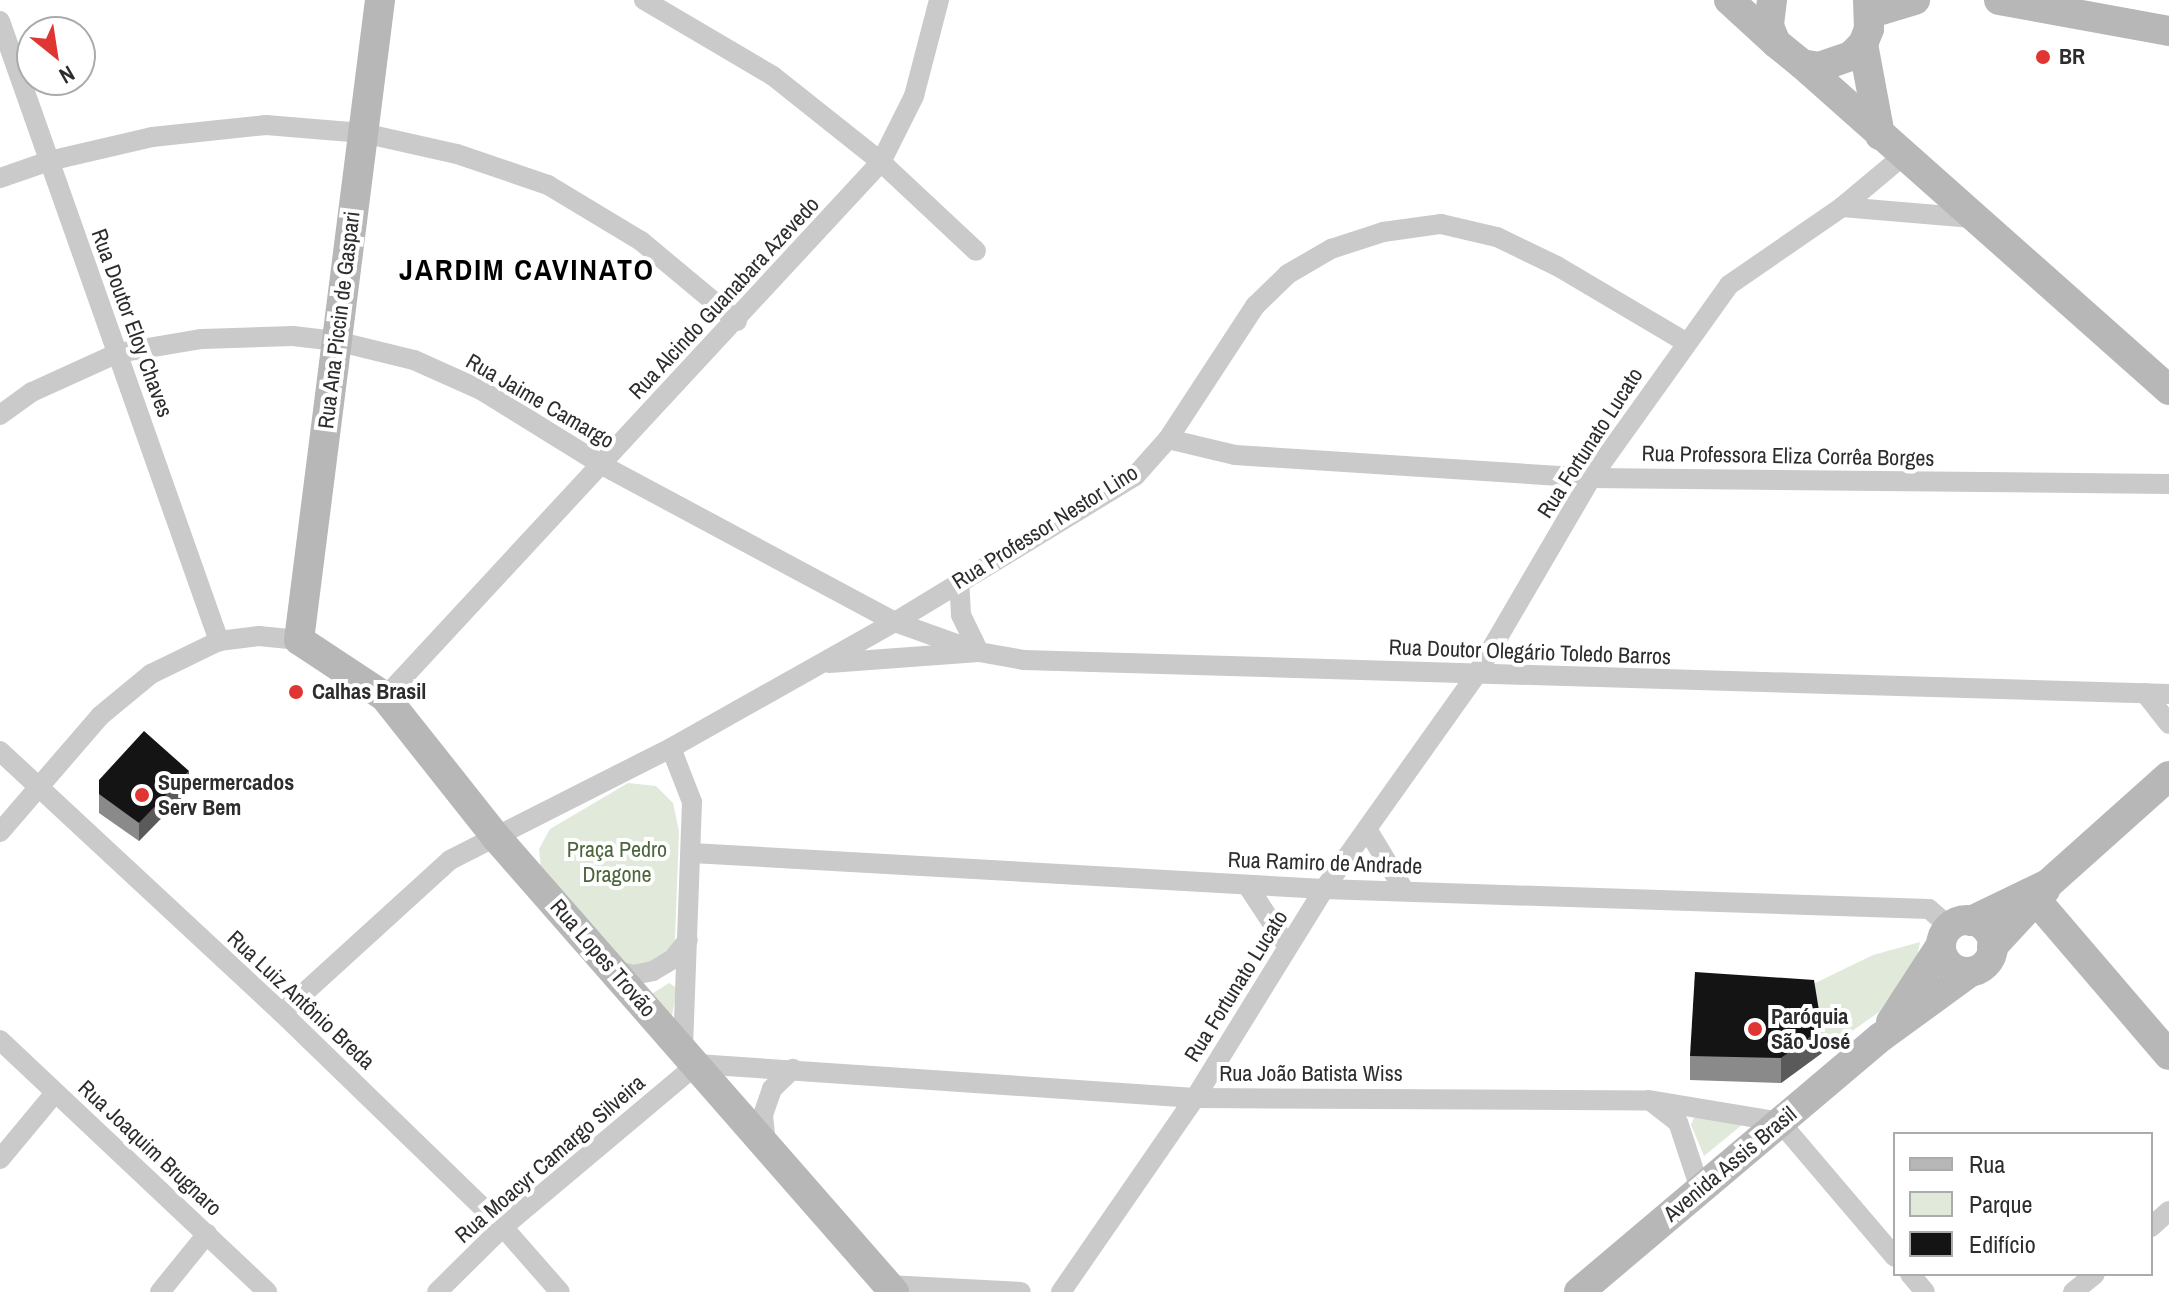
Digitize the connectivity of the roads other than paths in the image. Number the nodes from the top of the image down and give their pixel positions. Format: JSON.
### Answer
{"nodes":[{"id":1,"x":380,"y":0,"type":"edge"},
{"id":2,"x":644,"y":0,"type":"edge"},
{"id":3,"x":939,"y":0,"type":"edge"},
{"id":4,"x":1729,"y":0,"type":"edge"},
{"id":5,"x":1772,"y":0,"type":"edge"},
{"id":6,"x":1915,"y":0,"type":"edge"},
{"id":7,"x":1999,"y":0,"type":"edge"},
{"id":8,"x":1870,"y":6,"type":"edge"},
{"id":9,"x":0,"y":21,"type":"edge"},
{"id":10,"x":2169,"y":31,"type":"edge"},
{"id":11,"x":1776,"y":43,"type":"junction"},
{"id":12,"x":1863,"y":44,"type":"junction"},
{"id":13,"x":1802,"y":64,"type":"junction"},
{"id":14,"x":363,"y":133,"type":"junction"},
{"id":15,"x":1880,"y":135,"type":"junction"},
{"id":16,"x":1903,"y":156,"type":"junction"},
{"id":17,"x":49,"y":161,"type":"junction"},
{"id":18,"x":881,"y":162,"type":"junction"},
{"id":19,"x":0,"y":178,"type":"edge"},
{"id":20,"x":1842,"y":207,"type":"junction"},
{"id":21,"x":1973,"y":218,"type":"junction"},
{"id":22,"x":976,"y":251,"type":"dead end"},
{"id":23,"x":737,"y":321,"type":"junction"},
{"id":24,"x":336,"y":341,"type":"junction"},
{"id":25,"x":1687,"y":343,"type":"junction"},
{"id":26,"x":118,"y":353,"type":"junction"},
{"id":27,"x":2169,"y":390,"type":"edge"},
{"id":28,"x":0,"y":415,"type":"edge"},
{"id":29,"x":1168,"y":439,"type":"junction"},
{"id":30,"x":602,"y":465,"type":"junction"},
{"id":31,"x":1591,"y":478,"type":"junction"},
{"id":32,"x":2168,"y":483,"type":"edge"},
{"id":33,"x":959,"y":581,"type":"junction"},
{"id":34,"x":895,"y":622,"type":"junction"},
{"id":35,"x":299,"y":640,"type":"junction"},
{"id":36,"x":219,"y":641,"type":"junction"},
{"id":37,"x":979,"y":652,"type":"junction"},
{"id":38,"x":821,"y":664,"type":"junction"},
{"id":39,"x":1476,"y":675,"type":"junction"},
{"id":40,"x":2145,"y":693,"type":"junction"},
{"id":41,"x":2169,"y":694,"type":"edge"},
{"id":42,"x":385,"y":697,"type":"junction"},
{"id":43,"x":2169,"y":724,"type":"edge"},
{"id":44,"x":671,"y":748,"type":"junction"},
{"id":45,"x":0,"y":751,"type":"edge"},
{"id":46,"x":2169,"y":776,"type":"edge"},
{"id":47,"x":36,"y":785,"type":"junction"},
{"id":48,"x":1367,"y":829,"type":"junction"},
{"id":49,"x":0,"y":832,"type":"edge"},
{"id":50,"x":495,"y":836,"type":"junction"},
{"id":51,"x":692,"y":853,"type":"junction"},
{"id":52,"x":1247,"y":885,"type":"junction"},
{"id":53,"x":1324,"y":889,"type":"junction"},
{"id":54,"x":1404,"y":890,"type":"junction"},
{"id":55,"x":2039,"y":893,"type":"junction"},
{"id":56,"x":1954,"y":931,"type":"junction"},
{"id":57,"x":688,"y":940,"type":"junction"},
{"id":58,"x":1288,"y":947,"type":"junction"},
{"id":59,"x":1992,"y":947,"type":"junction"},
{"id":60,"x":612,"y":969,"type":"junction"},
{"id":61,"x":1970,"y":972,"type":"junction"},
{"id":62,"x":282,"y":1013,"type":"junction"},
{"id":63,"x":1881,"y":1037,"type":"junction"},
{"id":64,"x":0,"y":1040,"type":"edge"},
{"id":65,"x":2169,"y":1055,"type":"edge"},
{"id":66,"x":690,"y":1056,"type":"junction"},
{"id":67,"x":793,"y":1069,"type":"junction"},
{"id":68,"x":55,"y":1093,"type":"junction"},
{"id":69,"x":1195,"y":1098,"type":"junction"},
{"id":70,"x":1649,"y":1100,"type":"junction"},
{"id":71,"x":1780,"y":1122,"type":"junction"},
{"id":72,"x":766,"y":1144,"type":"junction"},
{"id":73,"x":0,"y":1159,"type":"edge"},
{"id":74,"x":1700,"y":1189,"type":"junction"},
{"id":75,"x":2169,"y":1211,"type":"edge"},
{"id":76,"x":2153,"y":1225,"type":"edge"},
{"id":77,"x":503,"y":1227,"type":"junction"},
{"id":78,"x":207,"y":1234,"type":"junction"},
{"id":79,"x":1893,"y":1255,"type":"edge"},
{"id":80,"x":1912,"y":1276,"type":"edge"},
{"id":81,"x":2093,"y":1276,"type":"edge"},
{"id":82,"x":891,"y":1289,"type":"edge"},
{"id":83,"x":160,"y":1292,"type":"edge"},
{"id":84,"x":267,"y":1292,"type":"edge"},
{"id":85,"x":437,"y":1292,"type":"edge"},
{"id":86,"x":560,"y":1292,"type":"edge"},
{"id":87,"x":1021,"y":1292,"type":"edge"},
{"id":88,"x":1061,"y":1292,"type":"edge"},
{"id":89,"x":1579,"y":1292,"type":"edge"},
{"id":90,"x":1925,"y":1292,"type":"edge"},
{"id":91,"x":2073,"y":1292,"type":"edge"}],
"edges":[{"from":1,"to":14,"type":"main road","name":"Rua Ana Piccin de Gaspari"},
{"from":2,"to":18,"type":"street"},
{"from":3,"to":18,"type":"street","name":"Rua Alcindo Guanabara Azevedo"},
{"from":4,"to":11,"type":"main road"},
{"from":5,"to":11,"type":"main road"},
{"from":6,"to":8,"type":"main road"},
{"from":7,"to":10,"type":"main road"},
{"from":8,"to":12,"type":"main road"},
{"from":9,"to":17,"type":"street","name":"Rua Doutor Eloy Chaves"},
{"from":11,"to":13,"type":"main road"},
{"from":12,"to":13,"type":"main road"},
{"from":12,"to":15,"type":"main road"},
{"from":13,"to":15,"type":"main road"},
{"from":14,"to":17,"type":"street"},
{"from":14,"to":23,"type":"street"},
{"from":14,"to":24,"type":"main road","name":"Rua Ana Piccin de Gaspari"},
{"from":15,"to":16,"type":"main road"},
{"from":16,"to":20,"type":"street"},
{"from":16,"to":21,"type":"main road"},
{"from":17,"to":19,"type":"street"},
{"from":17,"to":26,"type":"street","name":"Rua Doutor Eloy Chaves"},
{"from":18,"to":22,"type":"street"},
{"from":18,"to":23,"type":"street","name":"Rua Alcindo Guanabara Azevedo"},
{"from":20,"to":21,"type":"street"},
{"from":20,"to":25,"type":"street"},
{"from":21,"to":27,"type":"main road"},
{"from":23,"to":30,"type":"street","name":"Rua Alcindo Guanabara Azevedo"},
{"from":24,"to":26,"type":"street","name":"Rua Jaime Camargo"},
{"from":24,"to":30,"type":"street","name":"Rua Jaime Camargo"},
{"from":24,"to":35,"type":"main road","name":"Rua Ana Piccin de Gaspari"},
{"from":25,"to":29,"type":"street","name":"Rua Professor Nestor Lino"},
{"from":25,"to":31,"type":"street","name":"Rua Fortunato Lucato"},
{"from":26,"to":28,"type":"street","name":"Rua Jaime Camargo"},
{"from":26,"to":36,"type":"street","name":"Rua Doutor Eloy Chaves"},
{"from":29,"to":31,"type":"street","name":"Rua Professora Eliza Corrêa Borges"},
{"from":29,"to":33,"type":"street","name":"Rua Professor Nestor Lino"},
{"from":30,"to":34,"type":"street","name":"Rua Jaime Camargo"},
{"from":30,"to":42,"type":"street","name":"Rua Alcindo Guanabara Azevedo"},
{"from":31,"to":32,"type":"street","name":"Rua Professora Eliza Corrêa Borges"},
{"from":31,"to":39,"type":"street","name":"Rua Fortunato Lucato"},
{"from":33,"to":34,"type":"street","name":"Rua Professor Nestor Lino"},
{"from":33,"to":37,"type":"street"},
{"from":34,"to":37,"type":"street","name":"Rua Doutor Olegário Toledo Barros"},
{"from":34,"to":38,"type":"street","name":"Rua Professor Nestor Lino"},
{"from":35,"to":36,"type":"street"},
{"from":35,"to":42,"type":"main road","name":"Rua Lopes Trovão"},
{"from":36,"to":47,"type":"street"},
{"from":37,"to":38,"type":"street"},
{"from":37,"to":39,"type":"street","name":"Rua Doutor Olegário Toledo Barros"},
{"from":38,"to":44,"type":"street","name":"Rua Professor Nestor Lino"},
{"from":39,"to":40,"type":"street","name":"Rua Doutor Olegário Toledo Barros"},
{"from":39,"to":48,"type":"street","name":"Rua Fortunato Lucato"},
{"from":40,"to":41,"type":"street","name":"Rua Doutor Olegário Toledo Barros"},
{"from":40,"to":43,"type":"street"},
{"from":42,"to":50,"type":"main road","name":"Rua Lopes Trovão"},
{"from":44,"to":50,"type":"street","name":"Rua Professor Nestor Lino"},
{"from":44,"to":51,"type":"street"},
{"from":45,"to":47,"type":"street","name":"Rua Luiz Antônio Breda"},
{"from":46,"to":55,"type":"main road"},
{"from":47,"to":49,"type":"street"},
{"from":47,"to":62,"type":"street","name":"Rua Luiz Antônio Breda"},
{"from":48,"to":53,"type":"street","name":"Rua Fortunato Lucato"},
{"from":48,"to":54,"type":"street"},
{"from":50,"to":60,"type":"main road","name":"Rua Lopes Trovão"},
{"from":50,"to":62,"type":"street","name":"Rua Professor Nestor Lino"},
{"from":51,"to":52,"type":"street","name":"Rua Ramiro de Andrade"},
{"from":51,"to":57,"type":"street"},
{"from":52,"to":53,"type":"street","name":"Rua Ramiro de Andrade"},
{"from":52,"to":58,"type":"street"},
{"from":53,"to":54,"type":"street","name":"Rua Ramiro de Andrade"},
{"from":53,"to":58,"type":"street","name":"Rua Fortunato Lucato"},
{"from":54,"to":56,"type":"street","name":"Rua Ramiro de Andrade"},
{"from":55,"to":56,"type":"main road"},
{"from":55,"to":59,"type":"main road"},
{"from":55,"to":65,"type":"main road"},
{"from":56,"to":59,"type":"main road"},
{"from":56,"to":61,"type":"main road"},
{"from":56,"to":63,"type":"main road","name":"Avenida Assis Brasil"},
{"from":57,"to":60,"type":"street"},
{"from":57,"to":66,"type":"street"},
{"from":58,"to":69,"type":"street","name":"Rua Fortunato Lucato"},
{"from":59,"to":61,"type":"main road"},
{"from":60,"to":66,"type":"main road","name":"Rua Lopes Trovão"},
{"from":61,"to":63,"type":"main road","name":"Avenida Assis Brasil"},
{"from":62,"to":77,"type":"street","name":"Rua Luiz Antônio Breda"},
{"from":63,"to":71,"type":"main road","name":"Avenida Assis Brasil"},
{"from":64,"to":68,"type":"street","name":"Rua Joaquim Brugnaro"},
{"from":66,"to":67,"type":"street","name":"Rua João Batista Wiss"},
{"from":66,"to":72,"type":"main road","name":"Rua Lopes Trovão"},
{"from":66,"to":77,"type":"street","name":"Rua Moacyr Camargo Silveira"},
{"from":67,"to":69,"type":"street","name":"Rua João Batista Wiss"},
{"from":67,"to":72,"type":"street"},
{"from":68,"to":73,"type":"street"},
{"from":68,"to":78,"type":"street","name":"Rua Joaquim Brugnaro"},
{"from":69,"to":70,"type":"street","name":"Rua João Batista Wiss"},
{"from":69,"to":88,"type":"street","name":"Rua Fortunato Lucato"},
{"from":70,"to":71,"type":"street","name":"Rua João Batista Wiss"},
{"from":70,"to":74,"type":"street"},
{"from":71,"to":74,"type":"main road","name":"Avenida Assis Brasil"},
{"from":71,"to":79,"type":"street"},
{"from":72,"to":82,"type":"main road","name":"Rua Lopes Trovão"},
{"from":74,"to":89,"type":"main road","name":"Avenida Assis Brasil"},
{"from":75,"to":76,"type":"street"},
{"from":77,"to":85,"type":"street","name":"Rua Moacyr Camargo Silveira"},
{"from":77,"to":86,"type":"street","name":"Rua Luiz Antônio Breda"},
{"from":78,"to":83,"type":"street"},
{"from":78,"to":84,"type":"street","name":"Rua Joaquim Brugnaro"},
{"from":80,"to":90,"type":"street"},
{"from":81,"to":91,"type":"street"},
{"from":82,"to":87,"type":"street"}]}
